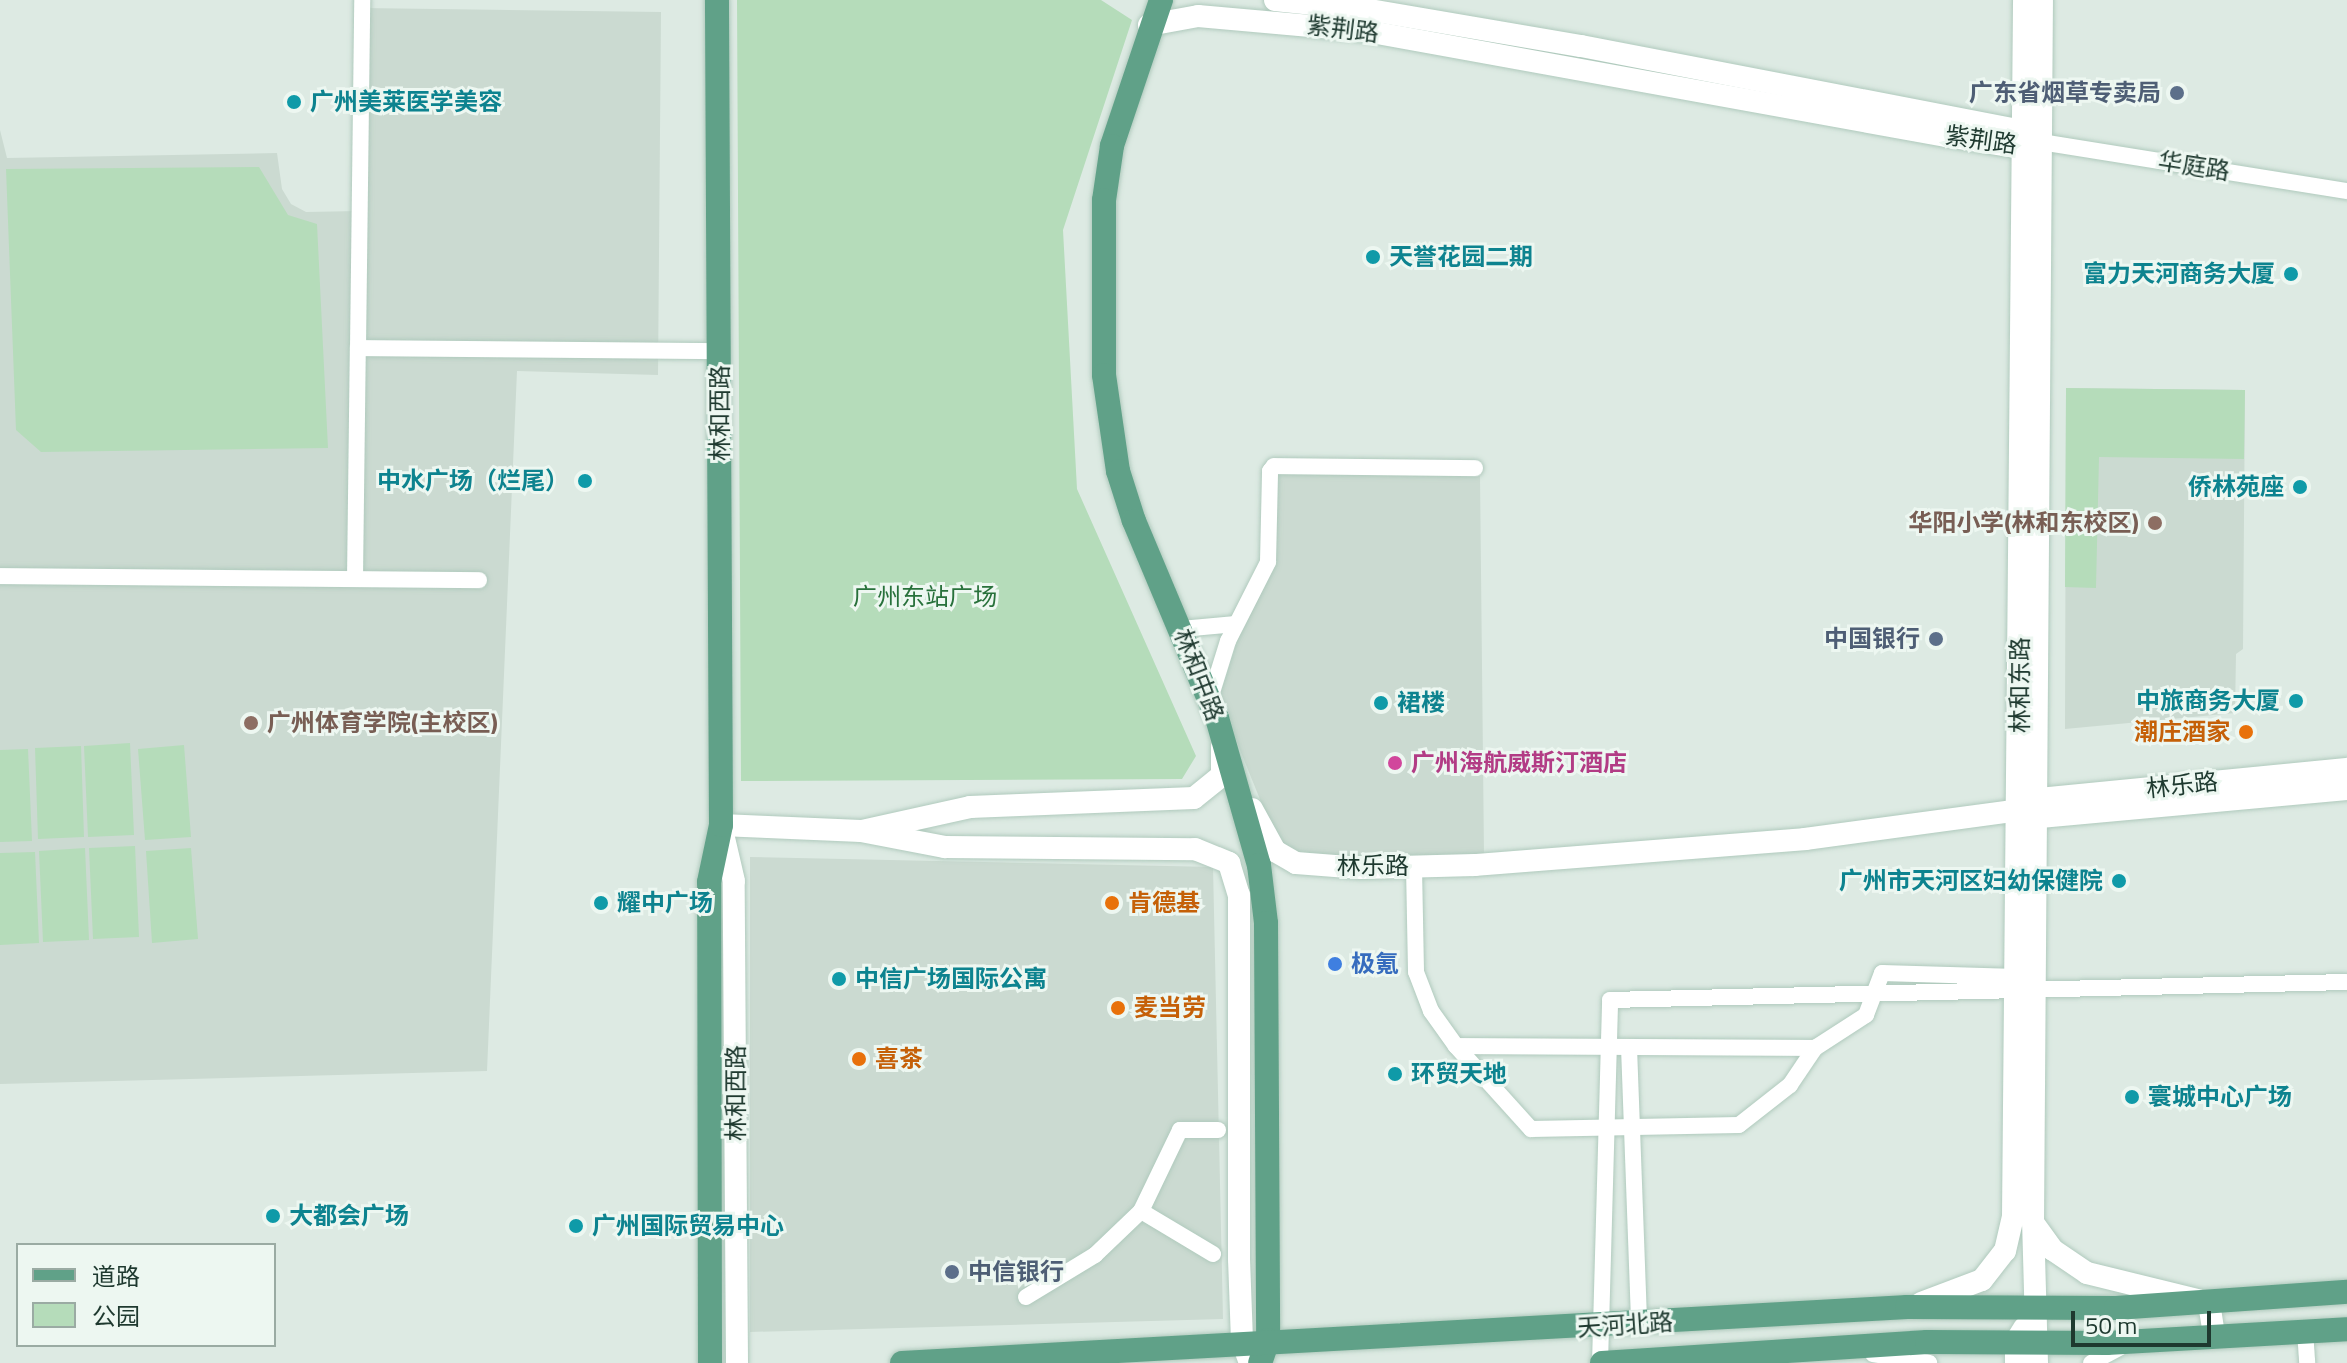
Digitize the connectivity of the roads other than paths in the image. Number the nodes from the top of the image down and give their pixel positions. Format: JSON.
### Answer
{"nodes":[{"id":1,"x":362,"y":0,"type":"edge"},
{"id":2,"x":717,"y":0,"type":"edge"},
{"id":3,"x":1161,"y":0,"type":"edge"},
{"id":4,"x":1275,"y":0,"type":"edge"},
{"id":5,"x":2024,"y":0,"type":"edge"},
{"id":6,"x":2042,"y":0,"type":"edge"},
{"id":7,"x":1149,"y":25,"type":"junction"},
{"id":8,"x":2030,"y":140,"type":"junction"},
{"id":9,"x":2347,"y":191,"type":"edge"},
{"id":10,"x":358,"y":348,"type":"junction"},
{"id":11,"x":720,"y":351,"type":"junction"},
{"id":12,"x":1475,"y":468,"type":"dead end"},
{"id":13,"x":0,"y":576,"type":"edge"},
{"id":14,"x":355,"y":579,"type":"junction"},
{"id":15,"x":479,"y":580,"type":"dead end"},
{"id":16,"x":1236,"y":624,"type":"junction"},
{"id":17,"x":1181,"y":629,"type":"junction"},
{"id":18,"x":1209,"y":702,"type":"junction"},
{"id":19,"x":1221,"y":733,"type":"junction"},
{"id":20,"x":2347,"y":769,"type":"edge"},
{"id":21,"x":2347,"y":789,"type":"edge"},
{"id":22,"x":2033,"y":809,"type":"junction"},
{"id":23,"x":721,"y":825,"type":"junction"},
{"id":24,"x":861,"y":831,"type":"junction"},
{"id":25,"x":1414,"y":867,"type":"junction"},
{"id":26,"x":2017,"y":977,"type":"junction"},
{"id":27,"x":2347,"y":982,"type":"edge"},
{"id":28,"x":1456,"y":1046,"type":"junction"},
{"id":29,"x":1629,"y":1047,"type":"junction"},
{"id":30,"x":1815,"y":1048,"type":"junction"},
{"id":31,"x":1630,"y":1127,"type":"junction"},
{"id":32,"x":1218,"y":1130,"type":"dead end"},
{"id":33,"x":1141,"y":1211,"type":"junction"},
{"id":34,"x":2033,"y":1223,"type":"junction"},
{"id":35,"x":1213,"y":1254,"type":"dead end"},
{"id":36,"x":2347,"y":1292,"type":"edge"},
{"id":37,"x":1026,"y":1297,"type":"dead end"},
{"id":38,"x":2209,"y":1303,"type":"junction"},
{"id":39,"x":1907,"y":1307,"type":"junction"},
{"id":40,"x":2038,"y":1307,"type":"junction"},
{"id":41,"x":1639,"y":1324,"type":"junction"},
{"id":42,"x":2347,"y":1329,"type":"edge"},
{"id":43,"x":2305,"y":1331,"type":"junction"},
{"id":44,"x":2214,"y":1336,"type":"junction"},
{"id":45,"x":1268,"y":1340,"type":"junction"},
{"id":46,"x":2149,"y":1340,"type":"junction"},
{"id":47,"x":1840,"y":1349,"type":"junction"},
{"id":48,"x":1246,"y":1352,"type":"edge"},
{"id":49,"x":2024,"y":1354,"type":"edge"},
{"id":50,"x":710,"y":1363,"type":"edge"},
{"id":51,"x":737,"y":1363,"type":"edge"},
{"id":52,"x":902,"y":1363,"type":"edge"},
{"id":53,"x":1260,"y":1363,"type":"edge"},
{"id":54,"x":1601,"y":1363,"type":"edge"},
{"id":55,"x":1929,"y":1363,"type":"edge"},
{"id":56,"x":2091,"y":1363,"type":"edge"},
{"id":57,"x":2307,"y":1363,"type":"edge"}],
"edges":[{"from":1,"to":10,"type":"street"},
{"from":2,"to":11,"type":"main road","name":"林和西路"},
{"from":3,"to":7,"type":"main road","name":"林和中路"},
{"from":4,"to":8,"type":"street","name":"紫荆路"},
{"from":5,"to":8,"type":"street","name":"林和东路"},
{"from":6,"to":8,"type":"street","name":"林和东路"},
{"from":7,"to":8,"type":"street","name":"紫荆路"},
{"from":7,"to":17,"type":"main road","name":"林和中路"},
{"from":8,"to":9,"type":"street","name":"华庭路"},
{"from":8,"to":22,"type":"street","name":"林和东路"},
{"from":10,"to":11,"type":"street"},
{"from":10,"to":14,"type":"street"},
{"from":11,"to":23,"type":"main road","name":"林和西路"},
{"from":12,"to":16,"type":"street"},
{"from":13,"to":14,"type":"street"},
{"from":14,"to":15,"type":"street"},
{"from":16,"to":17,"type":"street"},
{"from":16,"to":18,"type":"street"},
{"from":17,"to":18,"type":"main road","name":"林和中路"},
{"from":18,"to":19,"type":"main road","name":"林和中路"},
{"from":19,"to":24,"type":"street"},
{"from":19,"to":25,"type":"street","name":"林乐路"},
{"from":19,"to":45,"type":"main road","name":"林和中路"},
{"from":20,"to":22,"type":"street","name":"林乐路"},
{"from":21,"to":22,"type":"street","name":"林乐路"},
{"from":22,"to":25,"type":"street","name":"林乐路"},
{"from":22,"to":26,"type":"street","name":"林和东路"},
{"from":22,"to":34,"type":"street","name":"林和东路"},
{"from":23,"to":24,"type":"street"},
{"from":23,"to":50,"type":"main road","name":"林和西路"},
{"from":23,"to":51,"type":"street","name":"林和西路"},
{"from":24,"to":48,"type":"street"},
{"from":25,"to":28,"type":"street"},
{"from":26,"to":30,"type":"street"},
{"from":26,"to":39,"type":"street","name":"林和东路"},
{"from":27,"to":54,"type":"street"},
{"from":28,"to":29,"type":"street"},
{"from":28,"to":31,"type":"street"},
{"from":29,"to":30,"type":"street"},
{"from":29,"to":31,"type":"street"},
{"from":30,"to":31,"type":"street"},
{"from":31,"to":41,"type":"street"},
{"from":32,"to":33,"type":"street"},
{"from":33,"to":35,"type":"street"},
{"from":33,"to":37,"type":"street"},
{"from":34,"to":38,"type":"street"},
{"from":34,"to":40,"type":"street","name":"林和东路"},
{"from":36,"to":38,"type":"main road","name":"天河北路"},
{"from":38,"to":40,"type":"main road","name":"天河北路"},
{"from":38,"to":44,"type":"street"},
{"from":39,"to":40,"type":"main road","name":"天河北路"},
{"from":39,"to":41,"type":"main road","name":"天河北路"},
{"from":40,"to":49,"type":"street","name":"林和东路"},
{"from":41,"to":45,"type":"main road","name":"天河北路"},
{"from":42,"to":43,"type":"main road","name":"天河北路"},
{"from":43,"to":44,"type":"main road","name":"天河北路"},
{"from":43,"to":57,"type":"street"},
{"from":44,"to":46,"type":"main road","name":"天河北路"},
{"from":45,"to":48,"type":"main road","name":"天河北路"},
{"from":45,"to":53,"type":"main road","name":"林和中路"},
{"from":46,"to":49,"type":"main road","name":"天河北路"},
{"from":46,"to":56,"type":"street"},
{"from":47,"to":49,"type":"main road","name":"天河北路"},
{"from":47,"to":54,"type":"main road","name":"天河北路"},
{"from":47,"to":55,"type":"street"},
{"from":48,"to":52,"type":"main road","name":"天河北路"}]}
